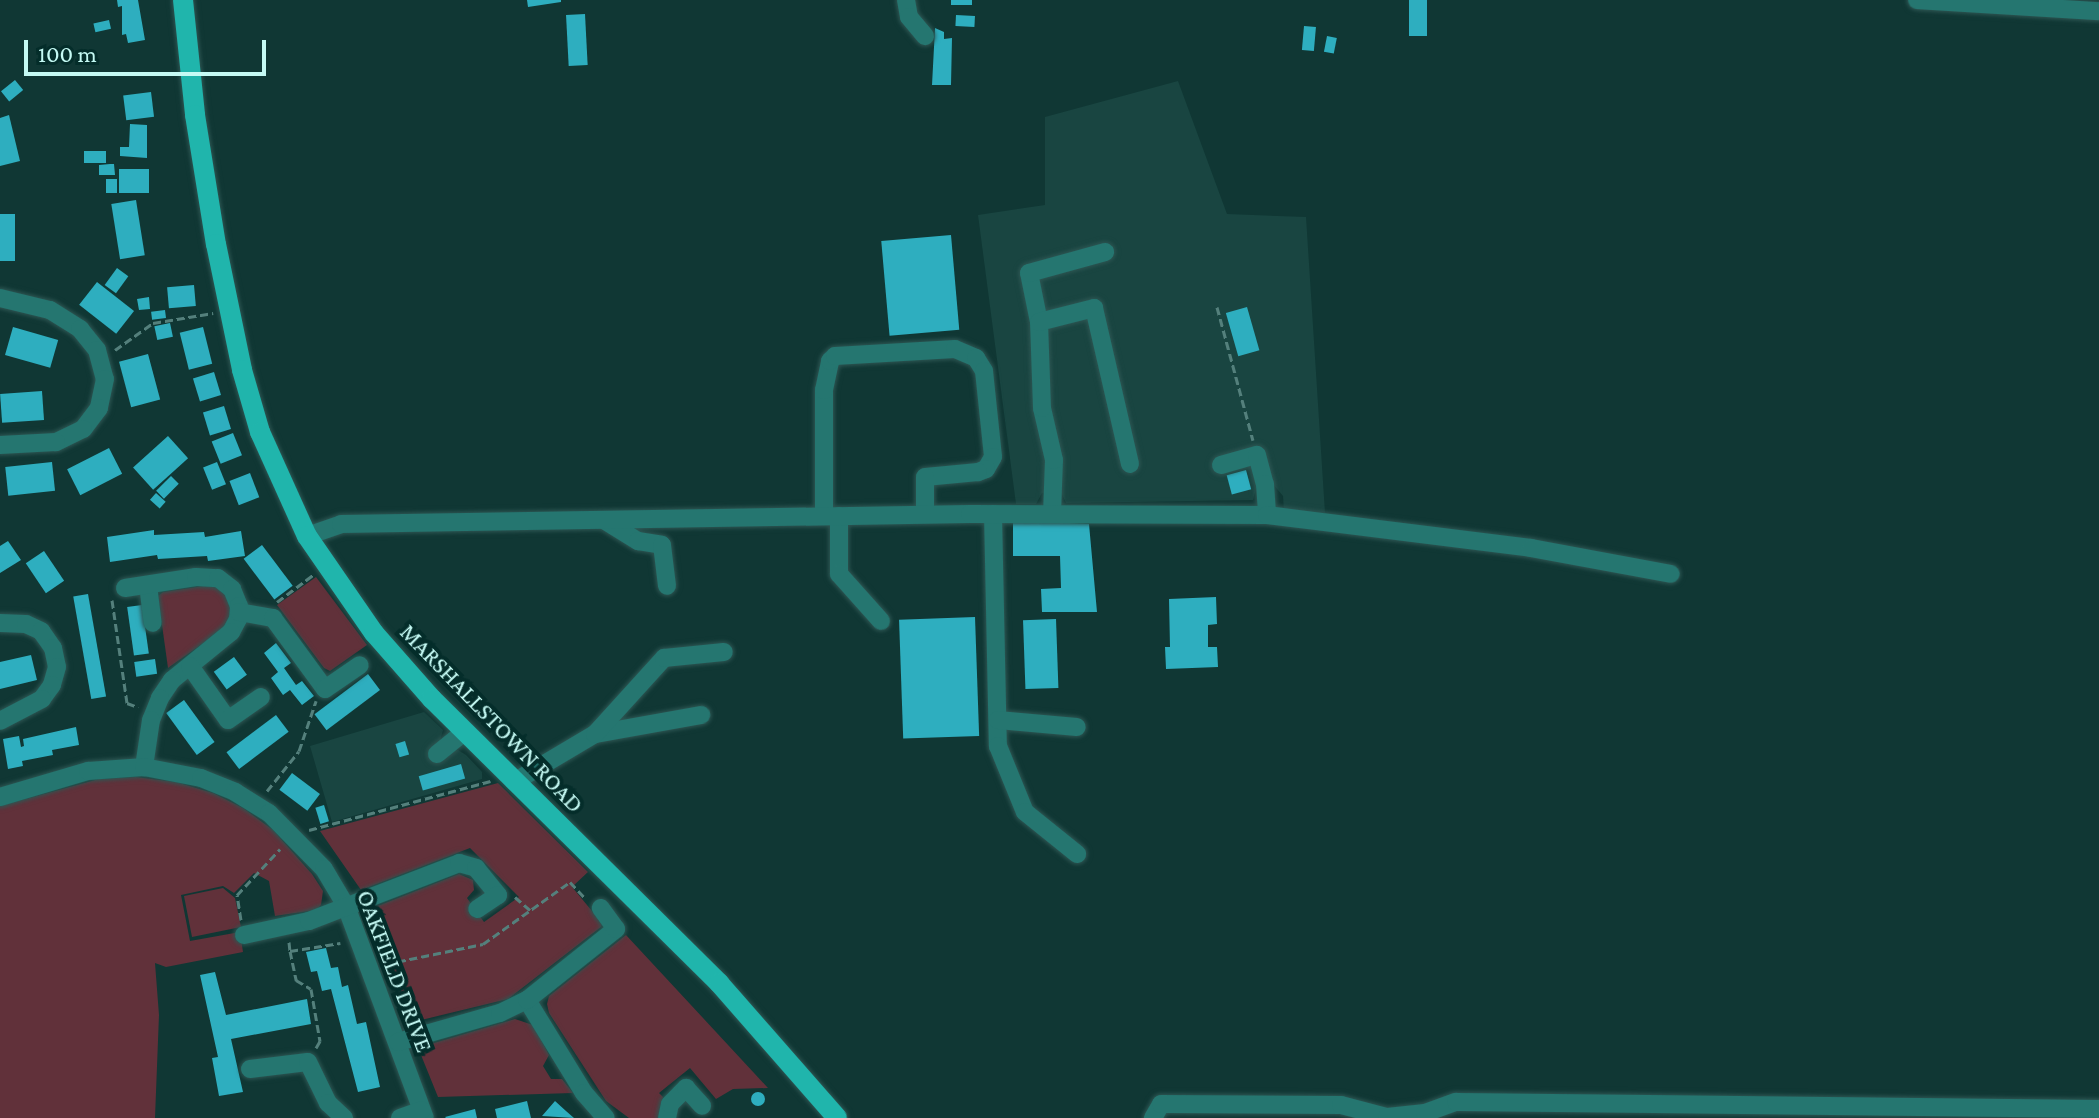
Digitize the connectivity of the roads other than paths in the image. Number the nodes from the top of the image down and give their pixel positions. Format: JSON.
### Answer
{"nodes":[{"id":1,"x":183,"y":0,"type":"edge"},
{"id":2,"x":906,"y":0,"type":"edge"},
{"id":3,"x":1917,"y":0,"type":"edge"},
{"id":4,"x":2003,"y":4,"type":"edge"},
{"id":5,"x":2099,"y":11,"type":"edge"},
{"id":6,"x":925,"y":36,"type":"dead end"},
{"id":7,"x":1105,"y":252,"type":"dead end"},
{"id":8,"x":0,"y":298,"type":"edge"},
{"id":9,"x":1039,"y":322,"type":"junction"},
{"id":10,"x":0,"y":445,"type":"edge"},
{"id":11,"x":1130,"y":464,"type":"dead end"},
{"id":12,"x":1221,"y":465,"type":"dead end"},
{"id":13,"x":925,"y":514,"type":"junction"},
{"id":14,"x":993,"y":514,"type":"junction"},
{"id":15,"x":1052,"y":514,"type":"junction"},
{"id":16,"x":1267,"y":515,"type":"junction"},
{"id":17,"x":832,"y":516,"type":"junction"},
{"id":18,"x":604,"y":520,"type":"junction"},
{"id":19,"x":307,"y":536,"type":"junction"},
{"id":20,"x":1671,"y":574,"type":"dead end"},
{"id":21,"x":148,"y":585,"type":"junction"},
{"id":22,"x":667,"y":586,"type":"dead end"},
{"id":23,"x":125,"y":588,"type":"road end"},
{"id":24,"x":239,"y":612,"type":"junction"},
{"id":25,"x":881,"y":621,"type":"dead end"},
{"id":26,"x":0,"y":623,"type":"edge"},
{"id":27,"x":153,"y":623,"type":"dead end"},
{"id":28,"x":724,"y":652,"type":"dead end"},
{"id":29,"x":360,"y":665,"type":"dead end"},
{"id":30,"x":190,"y":666,"type":"junction"},
{"id":31,"x":261,"y":697,"type":"dead end"},
{"id":32,"x":701,"y":715,"type":"dead end"},
{"id":33,"x":998,"y":720,"type":"junction"},
{"id":34,"x":0,"y":721,"type":"edge"},
{"id":35,"x":1077,"y":727,"type":"dead end"},
{"id":36,"x":464,"y":732,"type":"junction"},
{"id":37,"x":595,"y":734,"type":"junction"},
{"id":38,"x":437,"y":754,"type":"dead end"},
{"id":39,"x":144,"y":767,"type":"junction"},
{"id":40,"x":511,"y":779,"type":"junction"},
{"id":41,"x":0,"y":797,"type":"edge"},
{"id":42,"x":1077,"y":854,"type":"dead end"},
{"id":43,"x":346,"y":906,"type":"junction"},
{"id":44,"x":601,"y":908,"type":"road end"},
{"id":45,"x":477,"y":909,"type":"dead end"},
{"id":46,"x":244,"y":935,"type":"road end"},
{"id":47,"x":527,"y":1000,"type":"junction"},
{"id":48,"x":398,"y":1042,"type":"junction"},
{"id":49,"x":250,"y":1069,"type":"dead end"},
{"id":50,"x":702,"y":1106,"type":"dead end"},
{"id":51,"x":2099,"y":1109,"type":"edge"},
{"id":52,"x":423,"y":1114,"type":"edge"},
{"id":53,"x":344,"y":1118,"type":"edge"},
{"id":54,"x":400,"y":1118,"type":"edge"},
{"id":55,"x":606,"y":1118,"type":"edge"},
{"id":56,"x":667,"y":1118,"type":"edge"},
{"id":57,"x":837,"y":1118,"type":"edge"},
{"id":58,"x":1153,"y":1118,"type":"edge"}],
"edges":[{"from":1,"to":19,"type":"main road","name":"MARSHALLSTOWN ROAD"},
{"from":2,"to":6,"type":"street"},
{"from":3,"to":4,"type":"street"},
{"from":4,"to":5,"type":"street"},
{"from":7,"to":9,"type":"street"},
{"from":8,"to":10,"type":"street"},
{"from":9,"to":11,"type":"street"},
{"from":9,"to":15,"type":"street"},
{"from":12,"to":16,"type":"street"},
{"from":13,"to":14,"type":"street"},
{"from":13,"to":17,"type":"street"},
{"from":13,"to":17,"type":"street"},
{"from":14,"to":15,"type":"street"},
{"from":14,"to":33,"type":"street"},
{"from":15,"to":16,"type":"street"},
{"from":16,"to":20,"type":"street"},
{"from":17,"to":18,"type":"street"},
{"from":17,"to":25,"type":"street"},
{"from":18,"to":19,"type":"street"},
{"from":18,"to":22,"type":"street"},
{"from":19,"to":36,"type":"main road","name":"MARSHALLSTOWN ROAD"},
{"from":21,"to":23,"type":"street"},
{"from":21,"to":24,"type":"street"},
{"from":21,"to":27,"type":"street"},
{"from":24,"to":29,"type":"street"},
{"from":24,"to":30,"type":"street"},
{"from":26,"to":34,"type":"street"},
{"from":28,"to":37,"type":"street"},
{"from":30,"to":31,"type":"street"},
{"from":30,"to":39,"type":"street"},
{"from":32,"to":37,"type":"street"},
{"from":33,"to":35,"type":"street"},
{"from":33,"to":42,"type":"street"},
{"from":36,"to":38,"type":"street"},
{"from":36,"to":40,"type":"main road","name":"MARSHALLSTOWN ROAD"},
{"from":37,"to":40,"type":"street"},
{"from":39,"to":41,"type":"street","name":"OAKFIELD DRIVE"},
{"from":39,"to":43,"type":"street","name":"OAKFIELD DRIVE"},
{"from":40,"to":57,"type":"main road","name":"MARSHALLSTOWN ROAD"},
{"from":43,"to":45,"type":"street"},
{"from":43,"to":46,"type":"street"},
{"from":43,"to":48,"type":"street","name":"OAKFIELD DRIVE"},
{"from":44,"to":47,"type":"street"},
{"from":47,"to":48,"type":"street"},
{"from":47,"to":55,"type":"street"},
{"from":48,"to":52,"type":"street","name":"OAKFIELD DRIVE"},
{"from":49,"to":53,"type":"street"},
{"from":50,"to":56,"type":"street"},
{"from":51,"to":58,"type":"street"},
{"from":52,"to":54,"type":"street"}]}
